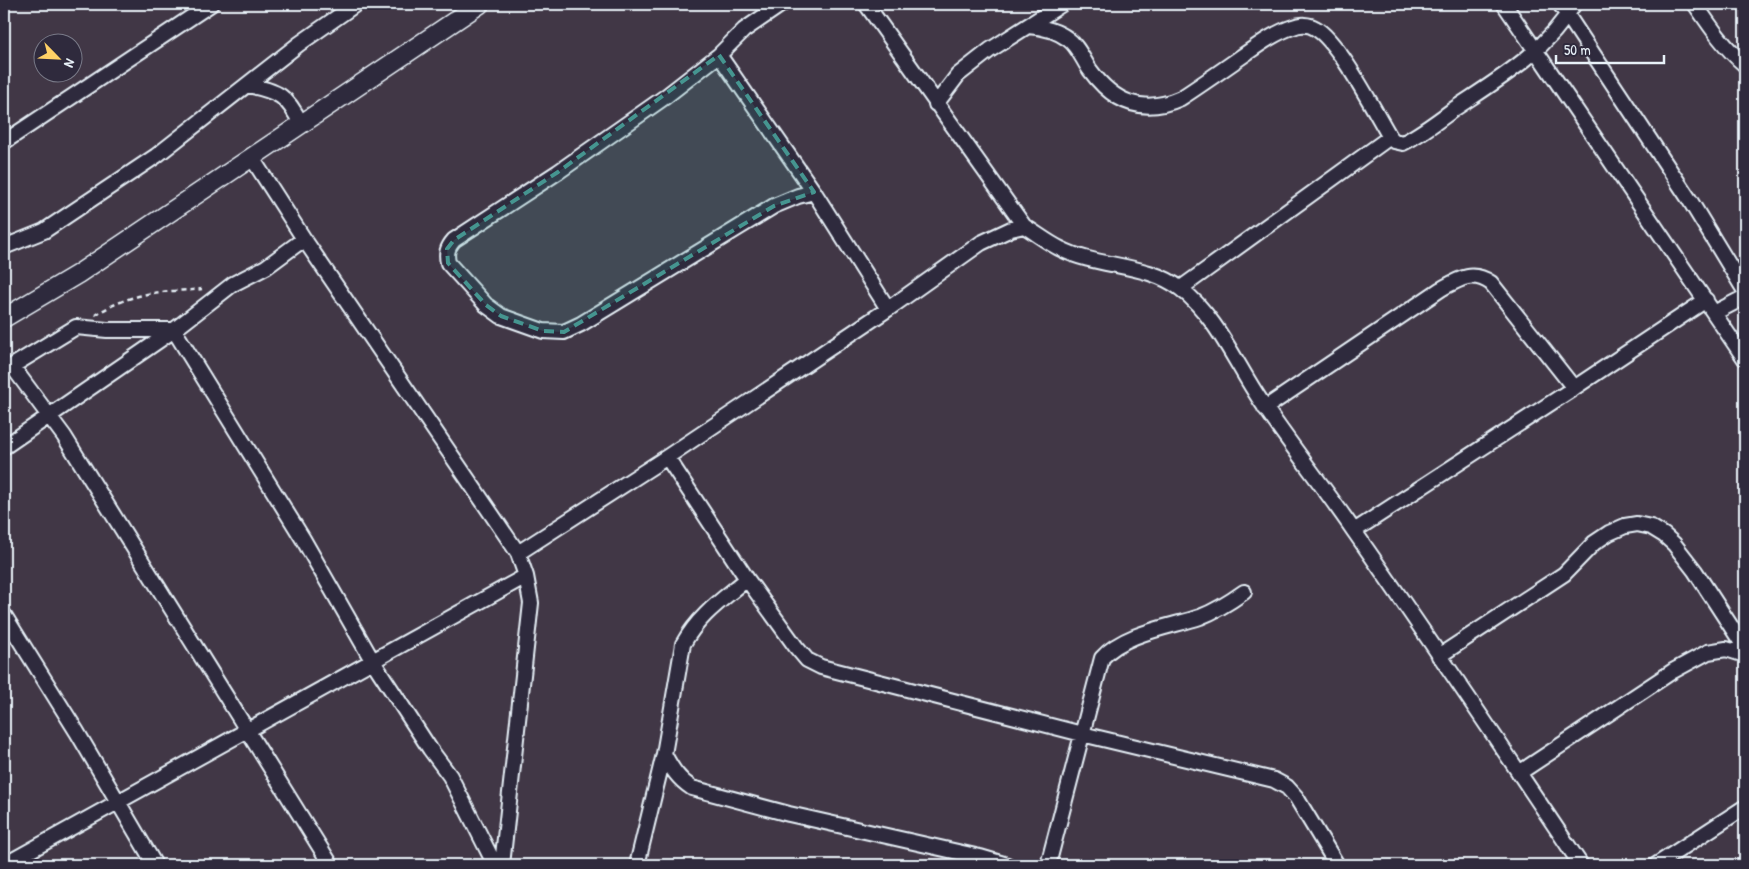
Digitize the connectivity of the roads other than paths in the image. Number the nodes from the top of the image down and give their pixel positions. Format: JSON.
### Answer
{"nodes":[{"id":1,"x":211,"y":4,"type":"edge"},
{"id":2,"x":356,"y":4,"type":"edge"},
{"id":3,"x":480,"y":4,"type":"edge"},
{"id":4,"x":782,"y":4,"type":"edge"},
{"id":5,"x":866,"y":4,"type":"edge"},
{"id":6,"x":1062,"y":4,"type":"edge"},
{"id":7,"x":1504,"y":4,"type":"edge"},
{"id":8,"x":1695,"y":4,"type":"edge"},
{"id":9,"x":1567,"y":8,"type":"edge"},
{"id":10,"x":1028,"y":26,"type":"junction"},
{"id":11,"x":1536,"y":51,"type":"junction"},
{"id":12,"x":720,"y":55,"type":"junction"},
{"id":13,"x":1745,"y":65,"type":"edge"},
{"id":14,"x":248,"y":85,"type":"junction"},
{"id":15,"x":936,"y":104,"type":"junction"},
{"id":16,"x":302,"y":124,"type":"junction"},
{"id":17,"x":1390,"y":137,"type":"junction"},
{"id":18,"x":4,"y":142,"type":"edge"},
{"id":19,"x":252,"y":158,"type":"junction"},
{"id":20,"x":814,"y":192,"type":"junction"},
{"id":21,"x":1024,"y":226,"type":"junction"},
{"id":22,"x":304,"y":239,"type":"junction"},
{"id":23,"x":4,"y":246,"type":"edge"},
{"id":24,"x":1181,"y":288,"type":"junction"},
{"id":25,"x":1745,"y":291,"type":"edge"},
{"id":26,"x":1745,"y":297,"type":"edge"},
{"id":27,"x":1706,"y":300,"type":"junction"},
{"id":28,"x":888,"y":309,"type":"junction"},
{"id":29,"x":1714,"y":313,"type":"junction"},
{"id":30,"x":4,"y":318,"type":"edge"},
{"id":31,"x":174,"y":330,"type":"junction"},
{"id":32,"x":1745,"y":358,"type":"edge"},
{"id":33,"x":8,"y":369,"type":"edge"},
{"id":34,"x":1574,"y":388,"type":"junction"},
{"id":35,"x":1265,"y":408,"type":"junction"},
{"id":36,"x":50,"y":417,"type":"junction"},
{"id":37,"x":4,"y":447,"type":"edge"},
{"id":38,"x":667,"y":457,"type":"junction"},
{"id":39,"x":1354,"y":530,"type":"junction"},
{"id":40,"x":518,"y":553,"type":"junction"},
{"id":41,"x":526,"y":576,"type":"junction"},
{"id":42,"x":747,"y":579,"type":"junction"},
{"id":43,"x":1244,"y":592,"type":"dead end"},
{"id":44,"x":4,"y":615,"type":"edge"},
{"id":45,"x":1745,"y":648,"type":"edge"},
{"id":46,"x":1745,"y":655,"type":"edge"},
{"id":47,"x":1439,"y":656,"type":"junction"},
{"id":48,"x":372,"y":660,"type":"junction"},
{"id":49,"x":247,"y":731,"type":"junction"},
{"id":50,"x":1082,"y":734,"type":"junction"},
{"id":51,"x":664,"y":754,"type":"junction"},
{"id":52,"x":1519,"y":773,"type":"junction"},
{"id":53,"x":118,"y":802,"type":"junction"},
{"id":54,"x":1745,"y":807,"type":"edge"},
{"id":55,"x":4,"y":865,"type":"edge"},
{"id":56,"x":156,"y":865,"type":"edge"},
{"id":57,"x":331,"y":865,"type":"edge"},
{"id":58,"x":495,"y":865,"type":"edge"},
{"id":59,"x":502,"y":865,"type":"edge"},
{"id":60,"x":636,"y":865,"type":"edge"},
{"id":61,"x":1007,"y":865,"type":"edge"},
{"id":62,"x":1048,"y":865,"type":"edge"},
{"id":63,"x":1337,"y":865,"type":"edge"},
{"id":64,"x":1581,"y":865,"type":"edge"},
{"id":65,"x":1656,"y":865,"type":"edge"}],
"edges":[{"from":1,"to":18,"type":"street"},
{"from":2,"to":14,"type":"street"},
{"from":3,"to":16,"type":"street"},
{"from":4,"to":12,"type":"street"},
{"from":5,"to":15,"type":"street"},
{"from":6,"to":10,"type":"street"},
{"from":7,"to":11,"type":"street"},
{"from":8,"to":13,"type":"street"},
{"from":9,"to":11,"type":"street"},
{"from":9,"to":25,"type":"street"},
{"from":10,"to":15,"type":"street"},
{"from":10,"to":17,"type":"street"},
{"from":11,"to":17,"type":"street"},
{"from":11,"to":27,"type":"street"},
{"from":12,"to":20,"type":"street"},
{"from":12,"to":20,"type":"street"},
{"from":14,"to":16,"type":"street"},
{"from":14,"to":23,"type":"street"},
{"from":15,"to":21,"type":"street"},
{"from":16,"to":19,"type":"street"},
{"from":17,"to":24,"type":"street"},
{"from":19,"to":22,"type":"street"},
{"from":19,"to":30,"type":"street"},
{"from":20,"to":28,"type":"street"},
{"from":21,"to":24,"type":"street"},
{"from":21,"to":28,"type":"street"},
{"from":22,"to":31,"type":"street"},
{"from":22,"to":40,"type":"street"},
{"from":24,"to":35,"type":"street"},
{"from":26,"to":29,"type":"street"},
{"from":27,"to":29,"type":"street"},
{"from":27,"to":34,"type":"street"},
{"from":28,"to":38,"type":"street"},
{"from":29,"to":32,"type":"street"},
{"from":31,"to":33,"type":"street"},
{"from":31,"to":36,"type":"street"},
{"from":31,"to":48,"type":"street"},
{"from":33,"to":36,"type":"street"},
{"from":34,"to":35,"type":"street"},
{"from":34,"to":39,"type":"street"},
{"from":35,"to":39,"type":"street"},
{"from":36,"to":37,"type":"street"},
{"from":36,"to":49,"type":"street"},
{"from":38,"to":40,"type":"street"},
{"from":38,"to":42,"type":"street"},
{"from":39,"to":47,"type":"street"},
{"from":40,"to":41,"type":"street"},
{"from":41,"to":48,"type":"street"},
{"from":41,"to":59,"type":"street"},
{"from":42,"to":50,"type":"street"},
{"from":42,"to":51,"type":"street"},
{"from":43,"to":50,"type":"street"},
{"from":44,"to":53,"type":"street"},
{"from":45,"to":47,"type":"street"},
{"from":46,"to":52,"type":"street"},
{"from":47,"to":52,"type":"street"},
{"from":48,"to":49,"type":"street"},
{"from":48,"to":58,"type":"street"},
{"from":49,"to":53,"type":"street"},
{"from":49,"to":57,"type":"street"},
{"from":50,"to":62,"type":"street"},
{"from":50,"to":63,"type":"street"},
{"from":51,"to":60,"type":"street"},
{"from":51,"to":61,"type":"street"},
{"from":52,"to":64,"type":"street"},
{"from":53,"to":55,"type":"street"},
{"from":53,"to":56,"type":"street"},
{"from":54,"to":65,"type":"street"}]}
